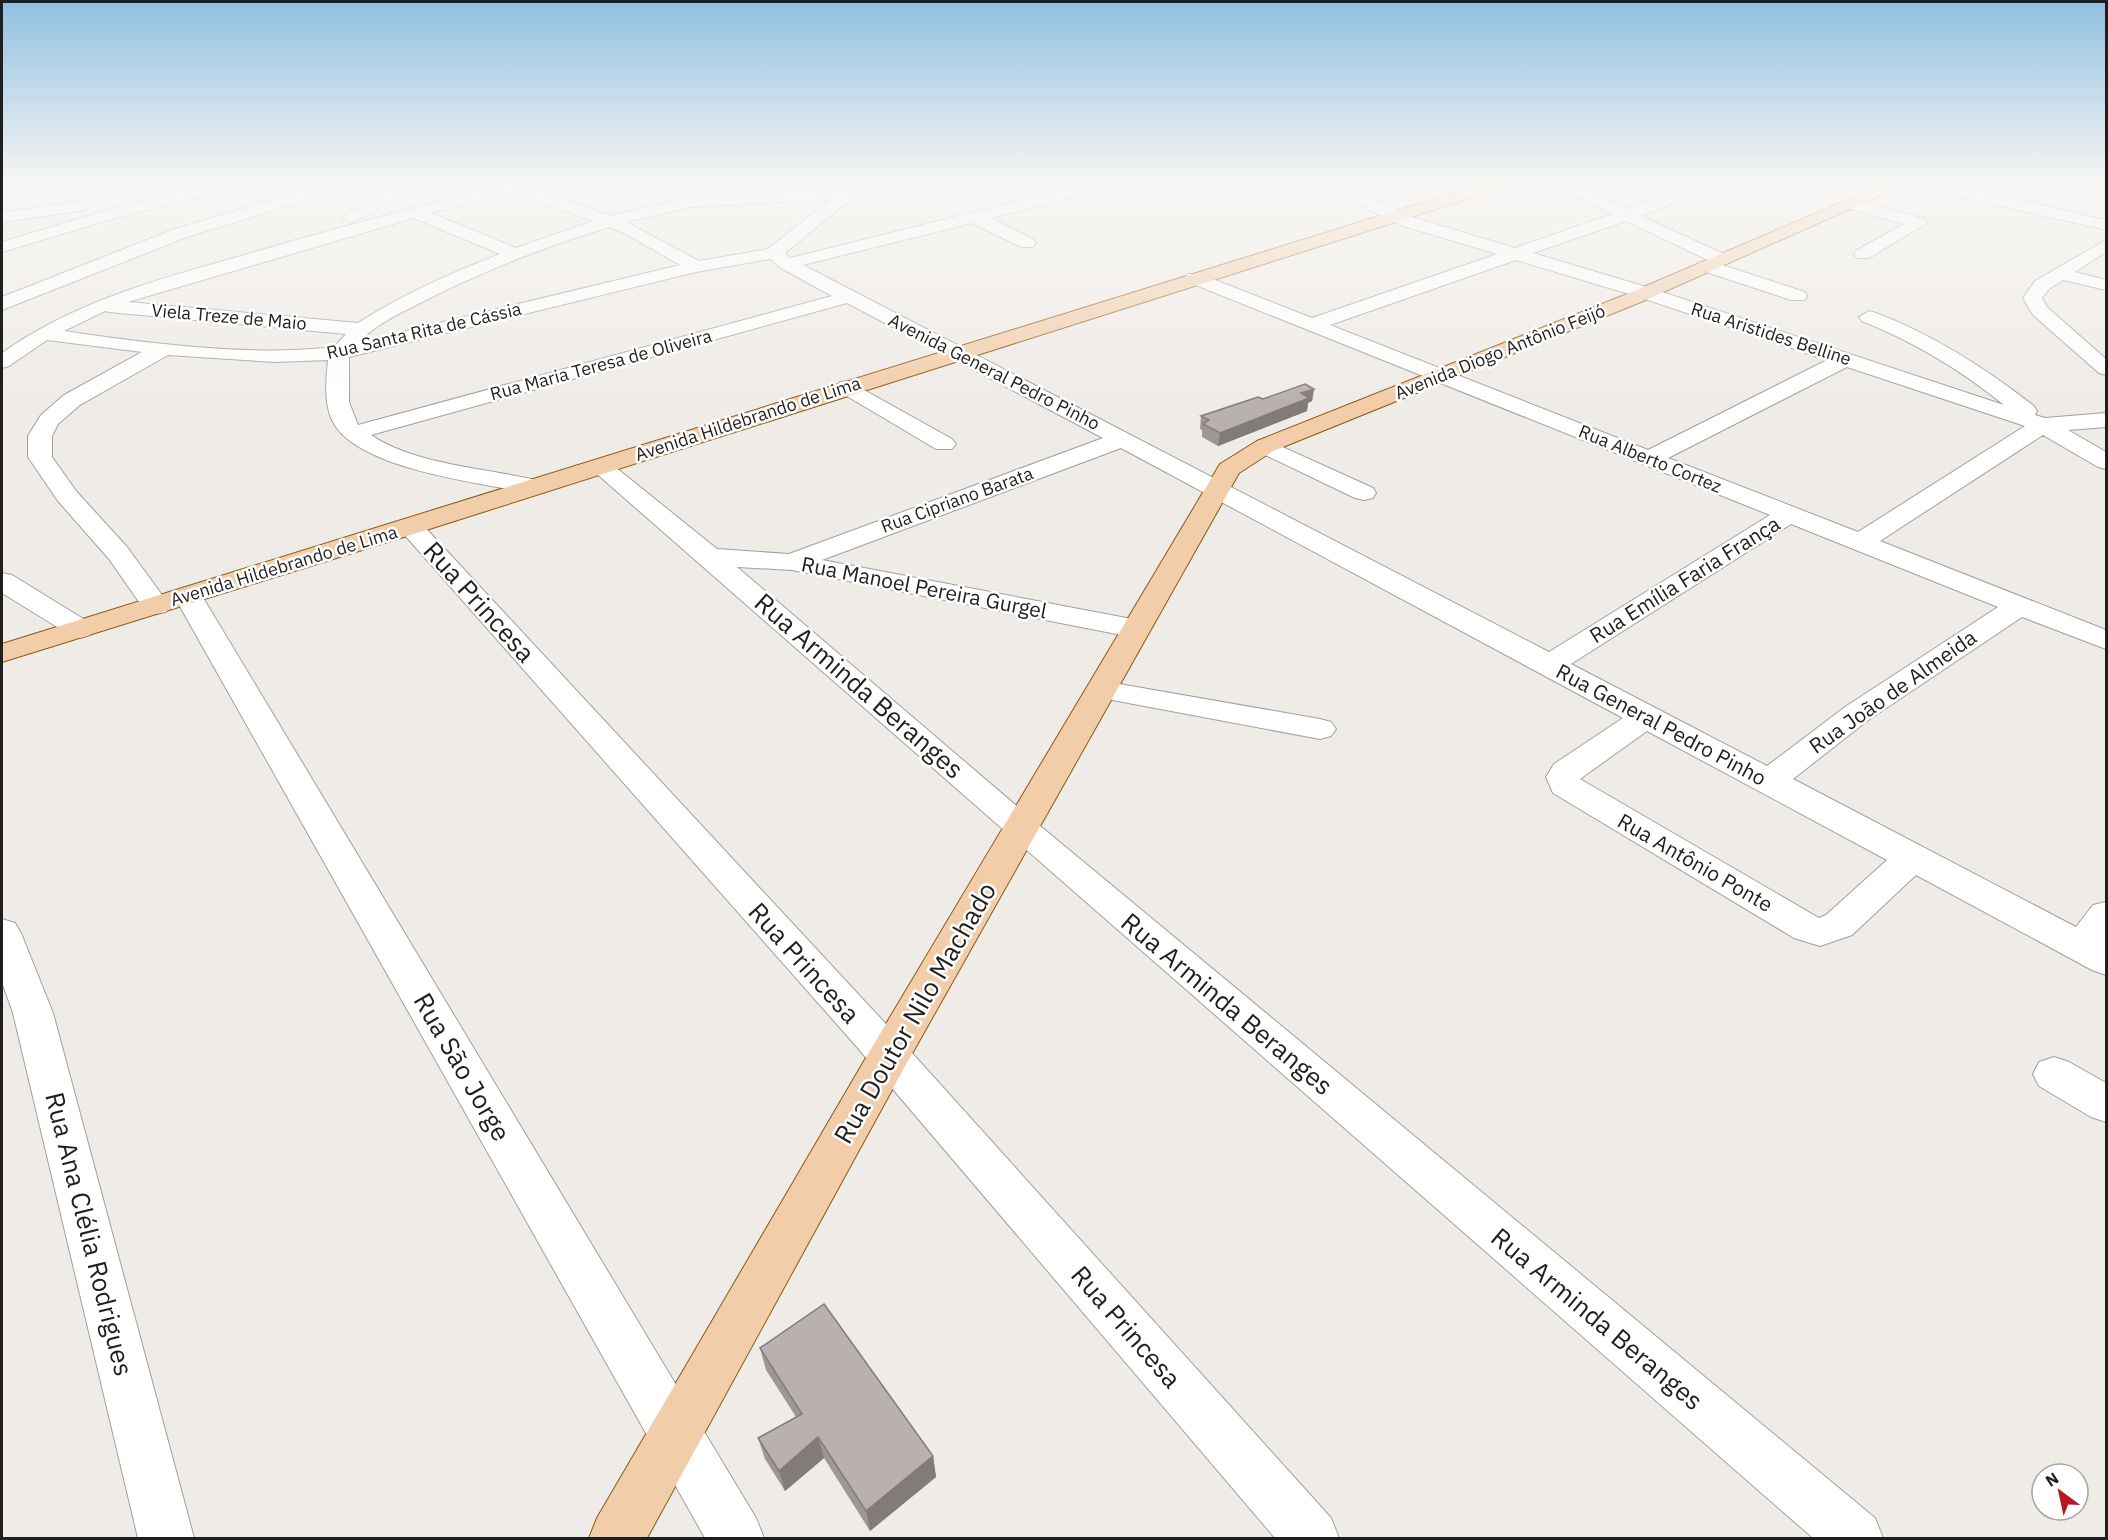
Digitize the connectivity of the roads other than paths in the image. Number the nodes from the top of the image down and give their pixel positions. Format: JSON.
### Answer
{"nodes":[{"id":1,"x":118,"y":258,"type":"edge"},
{"id":2,"x":250,"y":258,"type":"edge"},
{"id":3,"x":506,"y":258,"type":"edge"},
{"id":4,"x":679,"y":258,"type":"edge"},
{"id":5,"x":785,"y":258,"type":"edge"},
{"id":6,"x":1258,"y":258,"type":"edge"},
{"id":7,"x":1498,"y":258,"type":"edge"},
{"id":8,"x":1523,"y":258,"type":"edge"},
{"id":9,"x":1705,"y":258,"type":"edge"},
{"id":10,"x":1726,"y":258,"type":"edge"},
{"id":11,"x":2087,"y":258,"type":"edge"},
{"id":12,"x":780,"y":259,"type":"junction"},
{"id":13,"x":1714,"y":263,"type":"junction"},
{"id":14,"x":696,"y":267,"type":"junction"},
{"id":15,"x":2061,"y":274,"type":"junction"},
{"id":16,"x":1194,"y":278,"type":"junction"},
{"id":17,"x":2106,"y":285,"type":"edge"},
{"id":18,"x":1646,"y":293,"type":"junction"},
{"id":19,"x":1798,"y":296,"type":"dead end"},
{"id":20,"x":849,"y":297,"type":"junction"},
{"id":21,"x":2,"y":304,"type":"edge"},
{"id":22,"x":2,"y":310,"type":"edge"},
{"id":23,"x":86,"y":310,"type":"junction"},
{"id":24,"x":44,"y":315,"type":"junction"},
{"id":25,"x":1869,"y":317,"type":"dead end"},
{"id":26,"x":1313,"y":324,"type":"junction"},
{"id":27,"x":359,"y":329,"type":"junction"},
{"id":28,"x":2070,"y":340,"type":"junction"},
{"id":29,"x":163,"y":349,"type":"junction"},
{"id":30,"x":2106,"y":350,"type":"edge"},
{"id":31,"x":339,"y":353,"type":"junction"},
{"id":32,"x":957,"y":353,"type":"junction"},
{"id":33,"x":1846,"y":359,"type":"junction"},
{"id":34,"x":2,"y":362,"type":"edge"},
{"id":35,"x":2106,"y":369,"type":"edge"},
{"id":36,"x":1443,"y":375,"type":"junction"},
{"id":37,"x":848,"y":387,"type":"junction"},
{"id":38,"x":2106,"y":420,"type":"edge"},
{"id":39,"x":2043,"y":425,"type":"junction"},
{"id":40,"x":353,"y":433,"type":"junction"},
{"id":41,"x":1122,"y":439,"type":"junction"},
{"id":42,"x":944,"y":444,"type":"dead end"},
{"id":43,"x":1265,"y":446,"type":"junction"},
{"id":44,"x":1650,"y":459,"type":"junction"},
{"id":45,"x":2106,"y":462,"type":"edge"},
{"id":46,"x":601,"y":467,"type":"junction"},
{"id":47,"x":535,"y":488,"type":"junction"},
{"id":48,"x":1216,"y":489,"type":"junction"},
{"id":49,"x":1364,"y":493,"type":"dead end"},
{"id":50,"x":1790,"y":514,"type":"junction"},
{"id":51,"x":411,"y":526,"type":"junction"},
{"id":52,"x":1862,"y":542,"type":"junction"},
{"id":53,"x":710,"y":557,"type":"junction"},
{"id":54,"x":792,"y":562,"type":"junction"},
{"id":55,"x":2,"y":581,"type":"edge"},
{"id":56,"x":172,"y":601,"type":"junction"},
{"id":57,"x":2020,"y":605,"type":"junction"},
{"id":58,"x":80,"y":629,"type":"junction"},
{"id":59,"x":1137,"y":629,"type":"junction"},
{"id":60,"x":2106,"y":640,"type":"edge"},
{"id":61,"x":2,"y":653,"type":"edge"},
{"id":62,"x":1549,"y":665,"type":"junction"},
{"id":63,"x":1102,"y":690,"type":"junction"},
{"id":64,"x":1646,"y":717,"type":"junction"},
{"id":65,"x":1320,"y":729,"type":"dead end"},
{"id":66,"x":1768,"y":782,"type":"junction"},
{"id":67,"x":1021,"y":828,"type":"junction"},
{"id":68,"x":1912,"y":858,"type":"junction"},
{"id":69,"x":2106,"y":915,"type":"edge"},
{"id":70,"x":2,"y":933,"type":"edge"},
{"id":71,"x":2094,"y":953,"type":"edge"},
{"id":72,"x":889,"y":1056,"type":"junction"},
{"id":73,"x":2054,"y":1074,"type":"dead end"},
{"id":74,"x":2106,"y":1104,"type":"edge"},
{"id":75,"x":676,"y":1437,"type":"junction"},
{"id":76,"x":166,"y":1539,"type":"edge"},
{"id":77,"x":617,"y":1539,"type":"edge"},
{"id":78,"x":736,"y":1539,"type":"edge"},
{"id":79,"x":1311,"y":1539,"type":"edge"},
{"id":80,"x":1854,"y":1539,"type":"edge"}],
"edges":[{"from":1,"to":21,"type":"street"},
{"from":2,"to":23,"type":"street"},
{"from":3,"to":27,"type":"street"},
{"from":4,"to":14,"type":"street"},
{"from":5,"to":12,"type":"street"},
{"from":6,"to":16,"type":"main road","name":"Avenida Hildebrando de Lima"},
{"from":7,"to":26,"type":"street"},
{"from":8,"to":18,"type":"street","name":"Rua Aristides Belline"},
{"from":9,"to":13,"type":"street"},
{"from":10,"to":13,"type":"main road","name":"Avenida Diogo Antônio Feijó"},
{"from":11,"to":15,"type":"street"},
{"from":12,"to":14,"type":"street","name":"Rua Santa Rita de Cássia"},
{"from":12,"to":20,"type":"street","name":"Avenida General Pedro Pinho"},
{"from":13,"to":18,"type":"main road","name":"Avenida Diogo Antônio Feijó"},
{"from":13,"to":19,"type":"street"},
{"from":14,"to":31,"type":"street","name":"Rua Santa Rita de Cássia"},
{"from":15,"to":17,"type":"street"},
{"from":15,"to":28,"type":"street"},
{"from":16,"to":26,"type":"street","name":"Rua Alberto Cortez"},
{"from":16,"to":32,"type":"main road","name":"Avenida Hildebrando de Lima"},
{"from":18,"to":33,"type":"street","name":"Rua Aristides Belline"},
{"from":18,"to":36,"type":"main road","name":"Avenida Diogo Antônio Feijó"},
{"from":20,"to":32,"type":"street","name":"Avenida General Pedro Pinho"},
{"from":20,"to":40,"type":"street","name":"Rua Maria Teresa de Oliveira"},
{"from":21,"to":24,"type":"street"},
{"from":22,"to":24,"type":"street"},
{"from":23,"to":24,"type":"street","name":"Viela Treze de Maio"},
{"from":23,"to":27,"type":"street","name":"Viela Treze de Maio"},
{"from":24,"to":29,"type":"street","name":"Rua Santa Rita de Cássia"},
{"from":24,"to":34,"type":"street"},
{"from":25,"to":39,"type":"street"},
{"from":26,"to":36,"type":"street","name":"Rua Alberto Cortez"},
{"from":27,"to":31,"type":"street"},
{"from":28,"to":30,"type":"street"},
{"from":28,"to":35,"type":"street"},
{"from":29,"to":31,"type":"street","name":"Rua Santa Rita de Cássia"},
{"from":29,"to":56,"type":"street","name":"Rua São Jorge"},
{"from":31,"to":40,"type":"street"},
{"from":32,"to":37,"type":"main road","name":"Avenida Hildebrando de Lima"},
{"from":32,"to":41,"type":"street","name":"Avenida General Pedro Pinho"},
{"from":33,"to":39,"type":"street","name":"Rua Aristides Belline"},
{"from":33,"to":44,"type":"street"},
{"from":36,"to":43,"type":"main road","name":"Avenida Diogo Antônio Feijó"},
{"from":36,"to":44,"type":"street","name":"Rua Alberto Cortez"},
{"from":37,"to":42,"type":"street"},
{"from":37,"to":46,"type":"main road","name":"Avenida Hildebrando de Lima"},
{"from":38,"to":39,"type":"street"},
{"from":39,"to":45,"type":"street","name":"Rua Aristides Belline"},
{"from":39,"to":52,"type":"street"},
{"from":40,"to":47,"type":"street"},
{"from":41,"to":48,"type":"street","name":"Avenida General Pedro Pinho"},
{"from":41,"to":54,"type":"street","name":"Rua Cipriano Barata"},
{"from":43,"to":48,"type":"main road","name":"Avenida Diogo Antônio Feijó"},
{"from":43,"to":49,"type":"street"},
{"from":44,"to":50,"type":"street","name":"Rua Alberto Cortez"},
{"from":46,"to":47,"type":"main road","name":"Avenida Hildebrando de Lima"},
{"from":46,"to":53,"type":"street","name":"Rua Arminda Beranges"},
{"from":47,"to":51,"type":"main road","name":"Avenida Hildebrando de Lima"},
{"from":48,"to":59,"type":"main road","name":"Rua Doutor Nilo Machado"},
{"from":48,"to":62,"type":"street","name":"Rua General Pedro Pinho"},
{"from":50,"to":52,"type":"street","name":"Rua Alberto Cortez"},
{"from":50,"to":62,"type":"street","name":"Rua Emília Faria França"},
{"from":51,"to":56,"type":"main road","name":"Avenida Hildebrando de Lima"},
{"from":51,"to":72,"type":"street","name":"Rua Princesa"},
{"from":52,"to":57,"type":"street","name":"Rua Alberto Cortez"},
{"from":53,"to":54,"type":"street","name":"Rua Manoel Pereira Gurgel"},
{"from":53,"to":67,"type":"street","name":"Rua Arminda Beranges"},
{"from":54,"to":59,"type":"street","name":"Rua Manoel Pereira Gurgel"},
{"from":55,"to":58,"type":"street"},
{"from":56,"to":58,"type":"main road","name":"Avenida Hildebrando de Lima"},
{"from":56,"to":75,"type":"street","name":"Rua São Jorge"},
{"from":57,"to":60,"type":"street","name":"Rua Alberto Cortez"},
{"from":57,"to":66,"type":"street","name":"Rua João de Almeida"},
{"from":58,"to":61,"type":"main road","name":"Avenida Hildebrando de Lima"},
{"from":59,"to":63,"type":"main road","name":"Rua Doutor Nilo Machado"},
{"from":62,"to":64,"type":"street","name":"Rua General Pedro Pinho"},
{"from":63,"to":65,"type":"street"},
{"from":63,"to":67,"type":"main road","name":"Rua Doutor Nilo Machado"},
{"from":64,"to":66,"type":"street","name":"Rua General Pedro Pinho"},
{"from":64,"to":68,"type":"street","name":"Rua Antônio Ponte"},
{"from":66,"to":68,"type":"street","name":"Rua General Pedro Pinho"},
{"from":67,"to":72,"type":"main road","name":"Rua Doutor Nilo Machado"},
{"from":67,"to":80,"type":"street","name":"Rua Arminda Beranges"},
{"from":68,"to":71,"type":"street","name":"Rua General Pedro Pinho"},
{"from":69,"to":71,"type":"street"},
{"from":70,"to":76,"type":"street","name":"Rua Ana Clélia Rodrigues"},
{"from":72,"to":75,"type":"main road","name":"Rua Doutor Nilo Machado"},
{"from":72,"to":79,"type":"street","name":"Rua Princesa"},
{"from":73,"to":74,"type":"street"},
{"from":75,"to":77,"type":"main road","name":"Rua Doutor Nilo Machado"},
{"from":75,"to":78,"type":"street","name":"Rua São Jorge"}]}
